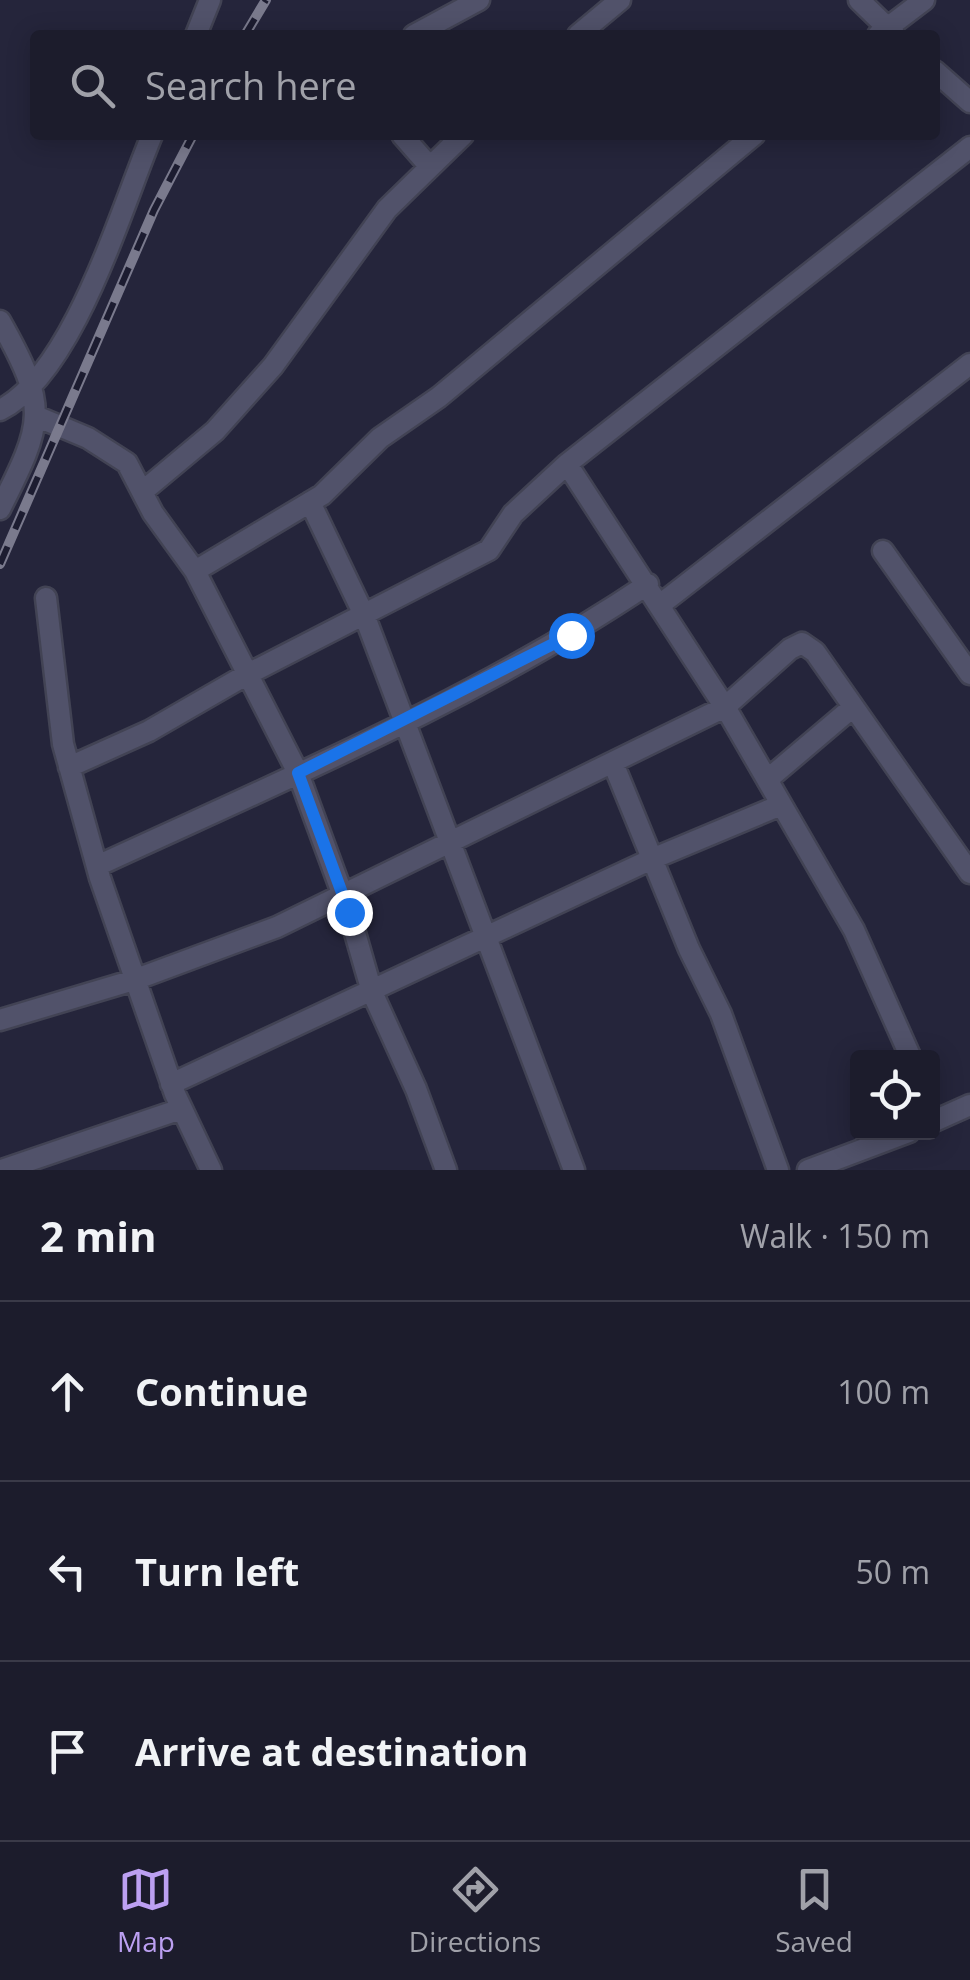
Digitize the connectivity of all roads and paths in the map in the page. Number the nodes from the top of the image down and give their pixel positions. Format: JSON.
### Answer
{"nodes":[{"id":1,"x":210,"y":0,"type":"edge"},
{"id":2,"x":478,"y":0,"type":"edge"},
{"id":3,"x":620,"y":0,"type":"edge"},
{"id":4,"x":859,"y":0,"type":"edge"},
{"id":5,"x":924,"y":0,"type":"edge"},
{"id":6,"x":198,"y":30,"type":"edge"},
{"id":7,"x":423,"y":30,"type":"edge"},
{"id":8,"x":584,"y":30,"type":"edge"},
{"id":9,"x":885,"y":30,"type":"edge"},
{"id":10,"x":889,"y":30,"type":"edge"},
{"id":11,"x":940,"y":75,"type":"edge"},
{"id":12,"x":970,"y":102,"type":"edge"},
{"id":13,"x":150,"y":140,"type":"edge"},
{"id":14,"x":406,"y":140,"type":"edge"},
{"id":15,"x":459,"y":140,"type":"edge"},
{"id":16,"x":748,"y":140,"type":"edge"},
{"id":17,"x":970,"y":147,"type":"edge"},
{"id":18,"x":430,"y":167,"type":"junction"},
{"id":19,"x":0,"y":321,"type":"edge"},
{"id":20,"x":970,"y":364,"type":"edge"},
{"id":21,"x":31,"y":382,"type":"junction"},
{"id":22,"x":0,"y":410,"type":"edge"},
{"id":23,"x":38,"y":417,"type":"junction"},
{"id":24,"x":567,"y":464,"type":"junction"},
{"id":25,"x":142,"y":492,"type":"junction"},
{"id":26,"x":310,"y":502,"type":"junction"},
{"id":27,"x":0,"y":509,"type":"edge"},
{"id":28,"x":883,"y":551,"type":"dead end"},
{"id":29,"x":195,"y":570,"type":"junction"},
{"id":30,"x":648,"y":584,"type":"junction"},
{"id":31,"x":46,"y":598,"type":"dead end"},
{"id":32,"x":661,"y":604,"type":"junction"},
{"id":33,"x":365,"y":617,"type":"junction"},
{"id":34,"x":246,"y":674,"type":"junction"},
{"id":35,"x":970,"y":674,"type":"edge"},
{"id":36,"x":725,"y":707,"type":"junction"},
{"id":37,"x":853,"y":707,"type":"junction"},
{"id":38,"x":406,"y":720,"type":"junction"},
{"id":39,"x":613,"y":763,"type":"junction"},
{"id":40,"x":69,"y":766,"type":"junction"},
{"id":41,"x":298,"y":773,"type":"junction"},
{"id":42,"x":767,"y":780,"type":"junction"},
{"id":43,"x":781,"y":804,"type":"junction"},
{"id":44,"x":449,"y":841,"type":"junction"},
{"id":45,"x":652,"y":859,"type":"junction"},
{"id":46,"x":97,"y":866,"type":"junction"},
{"id":47,"x":970,"y":873,"type":"edge"},
{"id":48,"x":341,"y":894,"type":"junction"},
{"id":49,"x":484,"y":938,"type":"junction"},
{"id":50,"x":134,"y":980,"type":"junction"},
{"id":51,"x":372,"y":992,"type":"junction"},
{"id":52,"x":0,"y":1020,"type":"edge"},
{"id":53,"x":908,"y":1050,"type":"edge"},
{"id":54,"x":171,"y":1084,"type":"junction"},
{"id":55,"x":970,"y":1105,"type":"edge"},
{"id":56,"x":182,"y":1109,"type":"junction"},
{"id":57,"x":940,"y":1114,"type":"edge"},
{"id":58,"x":888,"y":1140,"type":"edge"},
{"id":59,"x":2,"y":1170,"type":"edge"},
{"id":60,"x":211,"y":1170,"type":"edge"},
{"id":61,"x":446,"y":1170,"type":"edge"},
{"id":62,"x":574,"y":1170,"type":"edge"},
{"id":63,"x":778,"y":1170,"type":"edge"},
{"id":64,"x":808,"y":1170,"type":"edge"}],
"edges":[{"from":1,"to":6,"type":"street"},
{"from":2,"to":7,"type":"street"},
{"from":3,"to":8,"type":"street"},
{"from":4,"to":9,"type":"street"},
{"from":5,"to":10,"type":"street"},
{"from":11,"to":12,"type":"street"},
{"from":13,"to":21,"type":"street"},
{"from":14,"to":18,"type":"street"},
{"from":15,"to":18,"type":"street"},
{"from":16,"to":26,"type":"street"},
{"from":17,"to":24,"type":"street"},
{"from":18,"to":25,"type":"street"},
{"from":19,"to":21,"type":"street"},
{"from":20,"to":32,"type":"street"},
{"from":21,"to":22,"type":"street"},
{"from":21,"to":23,"type":"street"},
{"from":23,"to":25,"type":"street"},
{"from":23,"to":27,"type":"street"},
{"from":24,"to":30,"type":"street"},
{"from":24,"to":33,"type":"street"},
{"from":25,"to":29,"type":"street"},
{"from":26,"to":29,"type":"street"},
{"from":26,"to":33,"type":"street"},
{"from":28,"to":35,"type":"street"},
{"from":29,"to":34,"type":"street"},
{"from":30,"to":32,"type":"street"},
{"from":30,"to":38,"type":"street"},
{"from":31,"to":40,"type":"street"},
{"from":32,"to":36,"type":"street"},
{"from":33,"to":34,"type":"street"},
{"from":33,"to":38,"type":"street"},
{"from":34,"to":40,"type":"street"},
{"from":34,"to":41,"type":"street"},
{"from":36,"to":37,"type":"street"},
{"from":36,"to":39,"type":"street"},
{"from":36,"to":42,"type":"street"},
{"from":37,"to":42,"type":"street"},
{"from":37,"to":47,"type":"street"},
{"from":38,"to":41,"type":"street"},
{"from":38,"to":44,"type":"street"},
{"from":39,"to":44,"type":"street"},
{"from":39,"to":45,"type":"street"},
{"from":40,"to":46,"type":"street"},
{"from":41,"to":46,"type":"street"},
{"from":41,"to":48,"type":"street"},
{"from":42,"to":43,"type":"street"},
{"from":43,"to":45,"type":"street"},
{"from":43,"to":53,"type":"street"},
{"from":44,"to":48,"type":"street"},
{"from":44,"to":49,"type":"street"},
{"from":45,"to":49,"type":"street"},
{"from":45,"to":63,"type":"street"},
{"from":46,"to":50,"type":"street"},
{"from":48,"to":50,"type":"street"},
{"from":48,"to":51,"type":"street"},
{"from":49,"to":51,"type":"street"},
{"from":49,"to":62,"type":"street"},
{"from":50,"to":52,"type":"street"},
{"from":50,"to":54,"type":"street"},
{"from":51,"to":54,"type":"street"},
{"from":51,"to":61,"type":"street"},
{"from":54,"to":56,"type":"street"},
{"from":55,"to":57,"type":"street"},
{"from":56,"to":59,"type":"street"},
{"from":56,"to":60,"type":"street"},
{"from":58,"to":64,"type":"street"}]}
